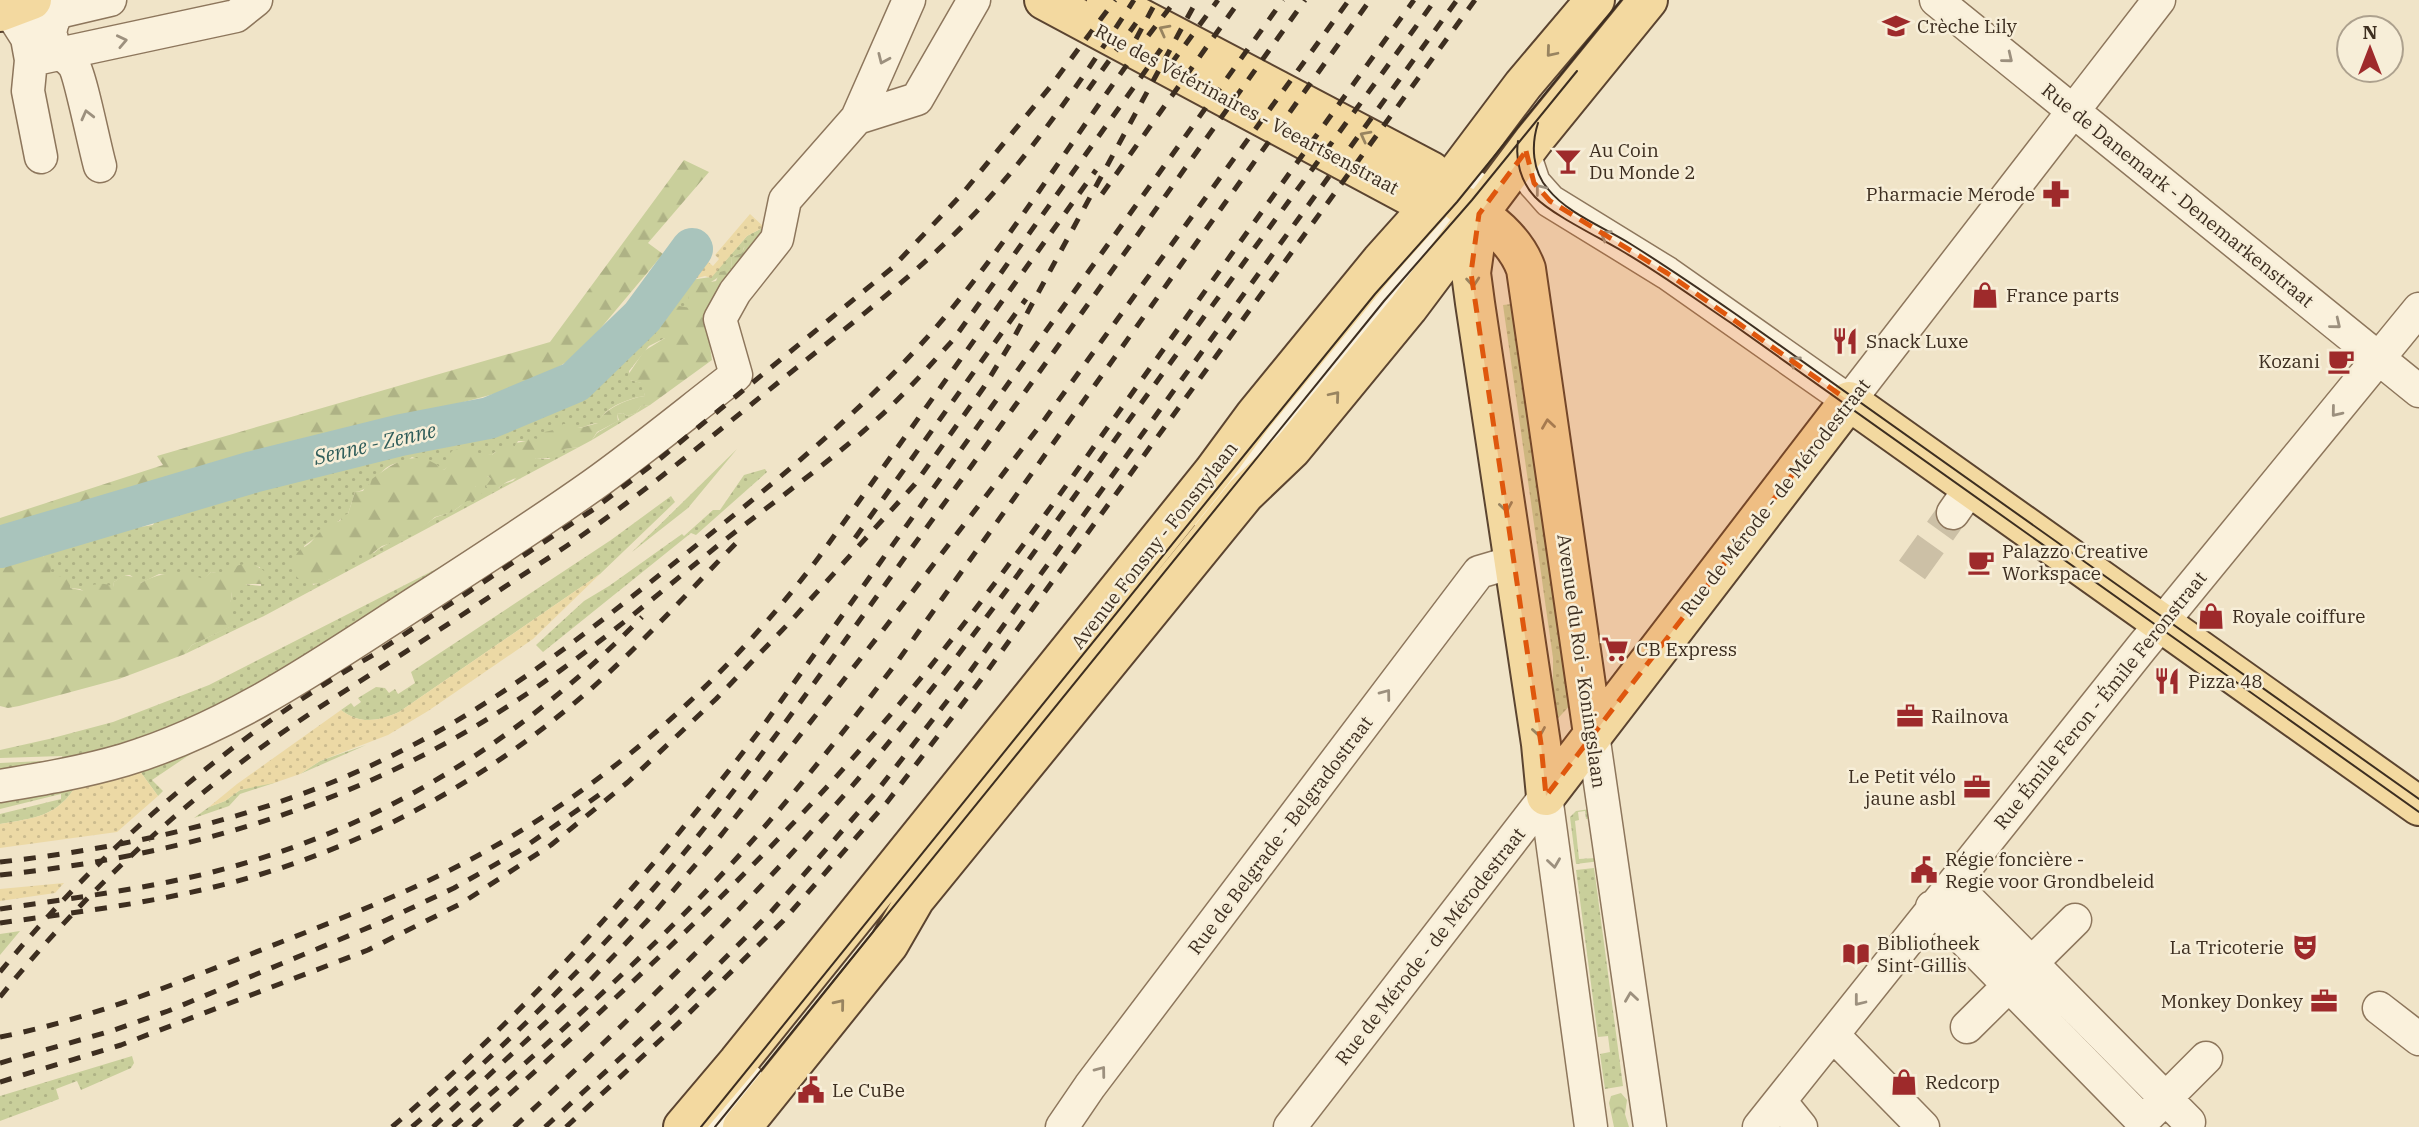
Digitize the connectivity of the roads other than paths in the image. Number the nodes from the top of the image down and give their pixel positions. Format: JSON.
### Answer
{"nodes":[{"id":1,"x":110,"y":0,"type":"edge"},
{"id":2,"x":256,"y":0,"type":"edge"},
{"id":3,"x":909,"y":0,"type":"edge"},
{"id":4,"x":974,"y":0,"type":"edge"},
{"id":5,"x":982,"y":0,"type":"edge"},
{"id":6,"x":1044,"y":0,"type":"edge"},
{"id":7,"x":1106,"y":0,"type":"edge"},
{"id":8,"x":1595,"y":0,"type":"edge"},
{"id":9,"x":1627,"y":0,"type":"edge"},
{"id":10,"x":1648,"y":0,"type":"edge"},
{"id":11,"x":1936,"y":0,"type":"edge"},
{"id":12,"x":2159,"y":0,"type":"edge"},
{"id":13,"x":25,"y":10,"type":"edge"},
{"id":14,"x":44,"y":56,"type":"junction"},
{"id":15,"x":952,"y":65,"type":"dead end"},
{"id":16,"x":2074,"y":111,"type":"junction"},
{"id":17,"x":857,"y":118,"type":"junction"},
{"id":18,"x":41,"y":157,"type":"dead end"},
{"id":19,"x":1509,"y":158,"type":"junction"},
{"id":20,"x":100,"y":166,"type":"dead end"},
{"id":21,"x":1460,"y":204,"type":"junction"},
{"id":22,"x":2419,"y":309,"type":"edge"},
{"id":23,"x":2379,"y":359,"type":"junction"},
{"id":24,"x":2419,"y":391,"type":"edge"},
{"id":25,"x":1849,"y":401,"type":"junction"},
{"id":26,"x":1513,"y":562,"type":"junction"},
{"id":27,"x":2162,"y":623,"type":"junction"},
{"id":28,"x":1593,"y":734,"type":"junction"},
{"id":29,"x":0,"y":786,"type":"edge"},
{"id":30,"x":1546,"y":796,"type":"junction"},
{"id":31,"x":2419,"y":806,"type":"edge"},
{"id":32,"x":1967,"y":898,"type":"dead end"},
{"id":33,"x":1932,"y":907,"type":"junction"},
{"id":34,"x":2075,"y":920,"type":"dead end"},
{"id":35,"x":2032,"y":964,"type":"junction"},
{"id":36,"x":2010,"y":986,"type":"junction"},
{"id":37,"x":2379,"y":1008,"type":"dead end"},
{"id":38,"x":1967,"y":1027,"type":"dead end"},
{"id":39,"x":1833,"y":1035,"type":"junction"},
{"id":40,"x":2419,"y":1039,"type":"edge"},
{"id":41,"x":2206,"y":1058,"type":"dead end"},
{"id":42,"x":2165,"y":1098,"type":"junction"},
{"id":43,"x":1780,"y":1101,"type":"junction"},
{"id":44,"x":736,"y":1114,"type":"edge"},
{"id":45,"x":2189,"y":1122,"type":"dead end"},
{"id":46,"x":2139,"y":1124,"type":"edge"},
{"id":47,"x":683,"y":1127,"type":"edge"},
{"id":48,"x":1062,"y":1127,"type":"edge"},
{"id":49,"x":1290,"y":1127,"type":"edge"},
{"id":50,"x":1591,"y":1127,"type":"edge"},
{"id":51,"x":1650,"y":1127,"type":"edge"},
{"id":52,"x":1759,"y":1127,"type":"edge"},
{"id":53,"x":1801,"y":1127,"type":"edge"},
{"id":54,"x":1923,"y":1127,"type":"edge"}],
"edges":[{"from":1,"to":13,"type":"street"},
{"from":14,"to":2,"type":"street","one_way":true},
{"from":3,"to":17,"type":"street","one_way":true},
{"from":4,"to":17,"type":"street"},
{"from":5,"to":15,"type":"street"},
{"from":6,"to":21,"type":"main road","name":"Rue des Vétérinaires - Veeartsenstraat"},
{"from":21,"to":7,"type":"main road","name":"Rue des Vétérinaires - Veeartsenstraat","one_way":true},
{"from":8,"to":21,"type":"main road","name":"Avenue Fonsny - Fonsnylaan","one_way":true},
{"from":9,"to":19,"type":"street","name":"Avenue Fonsny - Fonsnylaan"},
{"from":10,"to":19,"type":"main road","name":"Avenue Fonsny - Fonsnylaan"},
{"from":11,"to":16,"type":"street","name":"Rue de Danemark - Denemarkenstraat","one_way":true},
{"from":12,"to":16,"type":"street","name":"Rue de Mérode - de Mérodestraat"},
{"from":13,"to":14,"type":"street"},
{"from":14,"to":18,"type":"street"},
{"from":20,"to":14,"type":"street","one_way":true},
{"from":16,"to":23,"type":"street","name":"Rue de Danemark - Denemarkenstraat","one_way":true},
{"from":16,"to":25,"type":"street","name":"Rue de Mérode - de Mérodestraat"},
{"from":17,"to":29,"type":"street"},
{"from":19,"to":21,"type":"main road","name":"Avenue Fonsny - Fonsnylaan"},
{"from":25,"to":19,"type":"street","one_way":true},
{"from":21,"to":26,"type":"main road","one_way":true},
{"from":28,"to":21,"type":"main road","name":"Avenue du Roi - Koningslaan","one_way":true},
{"from":21,"to":44,"type":"main road","name":"Avenue Fonsny - Fonsnylaan"},
{"from":21,"to":44,"type":"main road","name":"Avenue Fonsny - Fonsnylaan"},
{"from":22,"to":23,"type":"street","name":"Rue Émile Feron - Émile Feronstraat"},
{"from":23,"to":24,"type":"street","name":"Rue de Danemark - Denemarkenstraat"},
{"from":23,"to":27,"type":"street","name":"Rue Émile Feron - Émile Feronstraat","one_way":true},
{"from":25,"to":27,"type":"main road"},
{"from":25,"to":28,"type":"main road","name":"Rue de Mérode - de Mérodestraat"},
{"from":26,"to":30,"type":"main road","one_way":true},
{"from":48,"to":26,"type":"street","name":"Rue de Belgrade - Belgradostraat","one_way":true},
{"from":27,"to":31,"type":"main road"},
{"from":27,"to":33,"type":"street","name":"Rue Émile Feron - Émile Feronstraat"},
{"from":28,"to":30,"type":"main road","name":"Rue de Mérode - de Mérodestraat"},
{"from":51,"to":28,"type":"street","name":"Avenue du Roi - Koningslaan","one_way":true},
{"from":30,"to":49,"type":"street","name":"Rue de Mérode - de Mérodestraat"},
{"from":30,"to":50,"type":"street","one_way":true},
{"from":32,"to":35,"type":"street"},
{"from":33,"to":36,"type":"street"},
{"from":33,"to":39,"type":"street","name":"Rue Émile Feron - Émile Feronstraat","one_way":true},
{"from":34,"to":35,"type":"street"},
{"from":35,"to":36,"type":"street"},
{"from":35,"to":42,"type":"street"},
{"from":36,"to":38,"type":"street"},
{"from":36,"to":46,"type":"street"},
{"from":37,"to":40,"type":"street"},
{"from":39,"to":43,"type":"street","name":"Rue Émile Feron - Émile Feronstraat"},
{"from":39,"to":54,"type":"street"},
{"from":41,"to":42,"type":"street"},
{"from":42,"to":45,"type":"street"},
{"from":42,"to":46,"type":"street"},
{"from":43,"to":52,"type":"street","name":"Rue Émile Feron - Émile Feronstraat"},
{"from":43,"to":53,"type":"street"},
{"from":44,"to":47,"type":"main road"}]}
